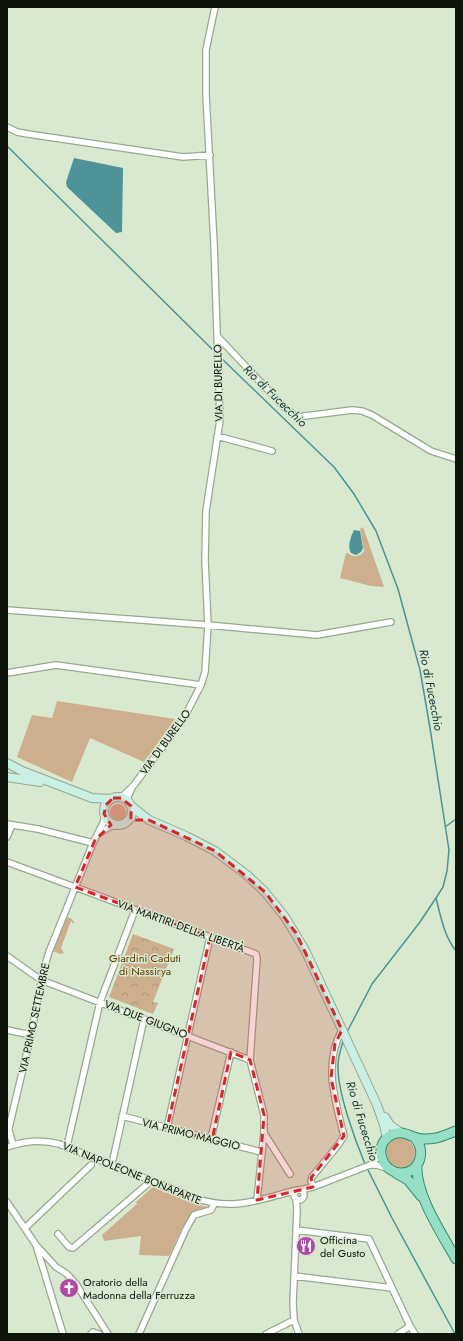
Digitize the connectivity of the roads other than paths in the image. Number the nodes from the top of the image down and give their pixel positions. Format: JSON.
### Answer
{"nodes":[{"id":1,"x":215,"y":7,"type":"edge"},
{"id":2,"x":7,"y":127,"type":"edge"},
{"id":3,"x":210,"y":155,"type":"junction"},
{"id":4,"x":218,"y":337,"type":"junction"},
{"id":5,"x":217,"y":436,"type":"junction"},
{"id":6,"x":272,"y":451,"type":"dead end"},
{"id":7,"x":456,"y":459,"type":"edge"},
{"id":8,"x":7,"y":610,"type":"edge"},
{"id":9,"x":390,"y":622,"type":"dead end"},
{"id":10,"x":208,"y":625,"type":"junction"},
{"id":11,"x":7,"y":673,"type":"edge"},
{"id":12,"x":201,"y":685,"type":"junction"},
{"id":13,"x":7,"y":763,"type":"edge"},
{"id":14,"x":7,"y":777,"type":"edge"},
{"id":15,"x":134,"y":785,"type":"junction"},
{"id":16,"x":61,"y":786,"type":"junction"},
{"id":17,"x":92,"y":798,"type":"junction"},
{"id":18,"x":115,"y":798,"type":"junction"},
{"id":19,"x":130,"y":804,"type":"junction"},
{"id":20,"x":105,"y":814,"type":"junction"},
{"id":21,"x":149,"y":820,"type":"junction"},
{"id":22,"x":124,"y":823,"type":"junction"},
{"id":23,"x":9,"y":825,"type":"edge"},
{"id":24,"x":98,"y":834,"type":"junction"},
{"id":25,"x":7,"y":837,"type":"edge"},
{"id":26,"x":93,"y":843,"type":"junction"},
{"id":27,"x":7,"y":862,"type":"edge"},
{"id":28,"x":76,"y":887,"type":"junction"},
{"id":29,"x":135,"y":910,"type":"junction"},
{"id":30,"x":210,"y":938,"type":"junction"},
{"id":31,"x":7,"y":956,"type":"edge"},
{"id":32,"x":41,"y":980,"type":"junction"},
{"id":33,"x":100,"y":1002,"type":"junction"},
{"id":34,"x":144,"y":1019,"type":"junction"},
{"id":35,"x":341,"y":1027,"type":"junction"},
{"id":36,"x":7,"y":1030,"type":"edge"},
{"id":37,"x":31,"y":1035,"type":"junction"},
{"id":38,"x":188,"y":1036,"type":"junction"},
{"id":39,"x":231,"y":1052,"type":"junction"},
{"id":40,"x":250,"y":1060,"type":"junction"},
{"id":41,"x":377,"y":1105,"type":"junction"},
{"id":42,"x":122,"y":1116,"type":"junction"},
{"id":43,"x":167,"y":1128,"type":"junction"},
{"id":44,"x":9,"y":1129,"type":"junction"},
{"id":45,"x":456,"y":1131,"type":"edge"},
{"id":46,"x":400,"y":1132,"type":"junction"},
{"id":47,"x":264,"y":1133,"type":"junction"},
{"id":48,"x":7,"y":1136,"type":"edge"},
{"id":49,"x":414,"y":1137,"type":"junction"},
{"id":50,"x":387,"y":1138,"type":"junction"},
{"id":51,"x":436,"y":1138,"type":"junction"},
{"id":52,"x":212,"y":1140,"type":"junction"},
{"id":53,"x":10,"y":1146,"type":"edge"},
{"id":54,"x":67,"y":1146,"type":"junction"},
{"id":55,"x":381,"y":1149,"type":"junction"},
{"id":56,"x":261,"y":1152,"type":"junction"},
{"id":57,"x":419,"y":1161,"type":"junction"},
{"id":58,"x":112,"y":1164,"type":"junction"},
{"id":59,"x":91,"y":1165,"type":"dead end"},
{"id":60,"x":370,"y":1165,"type":"junction"},
{"id":61,"x":392,"y":1170,"type":"junction"},
{"id":62,"x":290,"y":1174,"type":"dead end"},
{"id":63,"x":151,"y":1181,"type":"junction"},
{"id":64,"x":313,"y":1187,"type":"junction"},
{"id":65,"x":298,"y":1190,"type":"junction"},
{"id":66,"x":282,"y":1195,"type":"junction"},
{"id":67,"x":299,"y":1198,"type":"junction"},
{"id":68,"x":257,"y":1200,"type":"junction"},
{"id":69,"x":425,"y":1201,"type":"junction"},
{"id":70,"x":7,"y":1202,"type":"edge"},
{"id":71,"x":214,"y":1204,"type":"junction"},
{"id":72,"x":25,"y":1228,"type":"junction"},
{"id":73,"x":296,"y":1230,"type":"junction"},
{"id":74,"x":58,"y":1234,"type":"dead end"},
{"id":75,"x":36,"y":1245,"type":"junction"},
{"id":76,"x":456,"y":1259,"type":"edge"},
{"id":77,"x":294,"y":1276,"type":"junction"},
{"id":78,"x":392,"y":1288,"type":"junction"},
{"id":79,"x":294,"y":1320,"type":"junction"},
{"id":80,"x":410,"y":1326,"type":"junction"},
{"id":81,"x":63,"y":1334,"type":"edge"},
{"id":82,"x":90,"y":1334,"type":"edge"},
{"id":83,"x":99,"y":1334,"type":"edge"},
{"id":84,"x":108,"y":1334,"type":"edge"},
{"id":85,"x":138,"y":1334,"type":"edge"},
{"id":86,"x":266,"y":1334,"type":"edge"},
{"id":87,"x":299,"y":1334,"type":"edge"},
{"id":88,"x":398,"y":1334,"type":"edge"},
{"id":89,"x":415,"y":1334,"type":"edge"}],
"edges":[{"from":1,"to":3,"type":"street","name":"VIA DI BURELLO"},
{"from":2,"to":3,"type":"street"},
{"from":3,"to":4,"type":"street","name":"VIA DI BURELLO"},
{"from":4,"to":5,"type":"street","name":"VIA DI BURELLO"},
{"from":4,"to":7,"type":"street"},
{"from":5,"to":6,"type":"street"},
{"from":5,"to":10,"type":"street","name":"VIA DI BURELLO"},
{"from":8,"to":10,"type":"street"},
{"from":9,"to":10,"type":"street"},
{"from":10,"to":12,"type":"street","name":"VIA DI BURELLO"},
{"from":11,"to":12,"type":"street"},
{"from":12,"to":15,"type":"street","name":"VIA DI BURELLO"},
{"from":13,"to":16,"type":"main road"},
{"from":14,"to":16,"type":"main road"},
{"from":15,"to":18,"type":"street","name":"VIA DI BURELLO"},
{"from":15,"to":19,"type":"street","name":"VIA DI BURELLO"},
{"from":16,"to":17,"type":"main road"},
{"from":17,"to":18,"type":"main road"},
{"from":17,"to":20,"type":"main road"},
{"from":18,"to":19,"type":"main road"},
{"from":18,"to":20,"type":"main road"},
{"from":19,"to":21,"type":"main road"},
{"from":19,"to":22,"type":"main road"},
{"from":20,"to":22,"type":"main road"},
{"from":20,"to":24,"type":"street"},
{"from":21,"to":22,"type":"main road"},
{"from":21,"to":35,"type":"main road"},
{"from":22,"to":24,"type":"street"},
{"from":23,"to":25,"type":"street"},
{"from":23,"to":26,"type":"street"},
{"from":24,"to":26,"type":"street"},
{"from":26,"to":28,"type":"street"},
{"from":27,"to":28,"type":"street","name":"VIA MARTIRI DELLA LIBERTÀ"},
{"from":28,"to":29,"type":"street","name":"VIA MARTIRI DELLA LIBERTÀ"},
{"from":28,"to":32,"type":"street","name":"VIA PRIMO SETTEMBRE"},
{"from":29,"to":30,"type":"street","name":"VIA MARTIRI DELLA LIBERTÀ"},
{"from":29,"to":33,"type":"street"},
{"from":30,"to":38,"type":"street"},
{"from":30,"to":40,"type":"street","name":"VIA MARTIRI DELLA LIBERTÀ"},
{"from":31,"to":32,"type":"street","name":"VIA DUE GIUGNO"},
{"from":32,"to":33,"type":"street","name":"VIA DUE GIUGNO"},
{"from":32,"to":37,"type":"street","name":"VIA PRIMO SETTEMBRE"},
{"from":33,"to":34,"type":"street","name":"VIA DUE GIUGNO"},
{"from":33,"to":54,"type":"street"},
{"from":34,"to":38,"type":"street","name":"VIA DUE GIUGNO"},
{"from":34,"to":42,"type":"street"},
{"from":35,"to":41,"type":"main road"},
{"from":35,"to":64,"type":"street"},
{"from":36,"to":37,"type":"street"},
{"from":37,"to":44,"type":"street","name":"VIA PRIMO SETTEMBRE"},
{"from":38,"to":39,"type":"street","name":"VIA DUE GIUGNO"},
{"from":38,"to":43,"type":"street"},
{"from":39,"to":40,"type":"street","name":"VIA DUE GIUGNO"},
{"from":39,"to":52,"type":"street"},
{"from":40,"to":47,"type":"street"},
{"from":41,"to":46,"type":"main road"},
{"from":41,"to":50,"type":"main road"},
{"from":42,"to":43,"type":"street","name":"VIA PRIMO MAGGIO"},
{"from":42,"to":58,"type":"street"},
{"from":43,"to":52,"type":"street","name":"VIA PRIMO MAGGIO"},
{"from":44,"to":48,"type":"street","name":"VIA PRIMO SETTEMBRE"},
{"from":44,"to":53,"type":"street","name":"VIA PRIMO SETTEMBRE"},
{"from":45,"to":51,"type":"main road"},
{"from":46,"to":49,"type":"main road"},
{"from":46,"to":50,"type":"main road"},
{"from":47,"to":56,"type":"street"},
{"from":47,"to":62,"type":"street"},
{"from":49,"to":51,"type":"main road"},
{"from":49,"to":57,"type":"main road"},
{"from":50,"to":55,"type":"main road"},
{"from":51,"to":57,"type":"main road"},
{"from":52,"to":56,"type":"street","name":"VIA PRIMO MAGGIO"},
{"from":53,"to":54,"type":"street","name":"VIA NAPOLEONE BONAPARTE"},
{"from":54,"to":58,"type":"street","name":"VIA NAPOLEONE BONAPARTE"},
{"from":55,"to":60,"type":"street"},
{"from":55,"to":61,"type":"main road"},
{"from":56,"to":68,"type":"street"},
{"from":57,"to":61,"type":"main road"},
{"from":57,"to":69,"type":"main road"},
{"from":58,"to":63,"type":"street","name":"VIA NAPOLEONE BONAPARTE"},
{"from":59,"to":72,"type":"street"},
{"from":60,"to":61,"type":"street"},
{"from":60,"to":64,"type":"street","name":"VIA NAPOLEONE BONAPARTE"},
{"from":61,"to":69,"type":"main road"},
{"from":63,"to":71,"type":"street","name":"VIA NAPOLEONE BONAPARTE"},
{"from":63,"to":74,"type":"street"},
{"from":64,"to":65,"type":"street","name":"VIA NAPOLEONE BONAPARTE"},
{"from":64,"to":67,"type":"street","name":"VIA NAPOLEONE BONAPARTE"},
{"from":65,"to":66,"type":"street","name":"VIA NAPOLEONE BONAPARTE"},
{"from":65,"to":67,"type":"street"},
{"from":65,"to":67,"type":"street"},
{"from":66,"to":67,"type":"street","name":"VIA NAPOLEONE BONAPARTE"},
{"from":66,"to":68,"type":"street","name":"VIA NAPOLEONE BONAPARTE"},
{"from":67,"to":73,"type":"street"},
{"from":68,"to":71,"type":"street","name":"VIA NAPOLEONE BONAPARTE"},
{"from":69,"to":76,"type":"main road"},
{"from":70,"to":72,"type":"street"},
{"from":71,"to":85,"type":"street"},
{"from":72,"to":75,"type":"street"},
{"from":73,"to":77,"type":"street"},
{"from":73,"to":78,"type":"street"},
{"from":75,"to":81,"type":"street"},
{"from":75,"to":84,"type":"street"},
{"from":77,"to":78,"type":"street"},
{"from":77,"to":79,"type":"street"},
{"from":78,"to":80,"type":"street"},
{"from":79,"to":86,"type":"street"},
{"from":79,"to":87,"type":"street"},
{"from":80,"to":88,"type":"street"},
{"from":80,"to":89,"type":"street"},
{"from":82,"to":83,"type":"street"}]}
